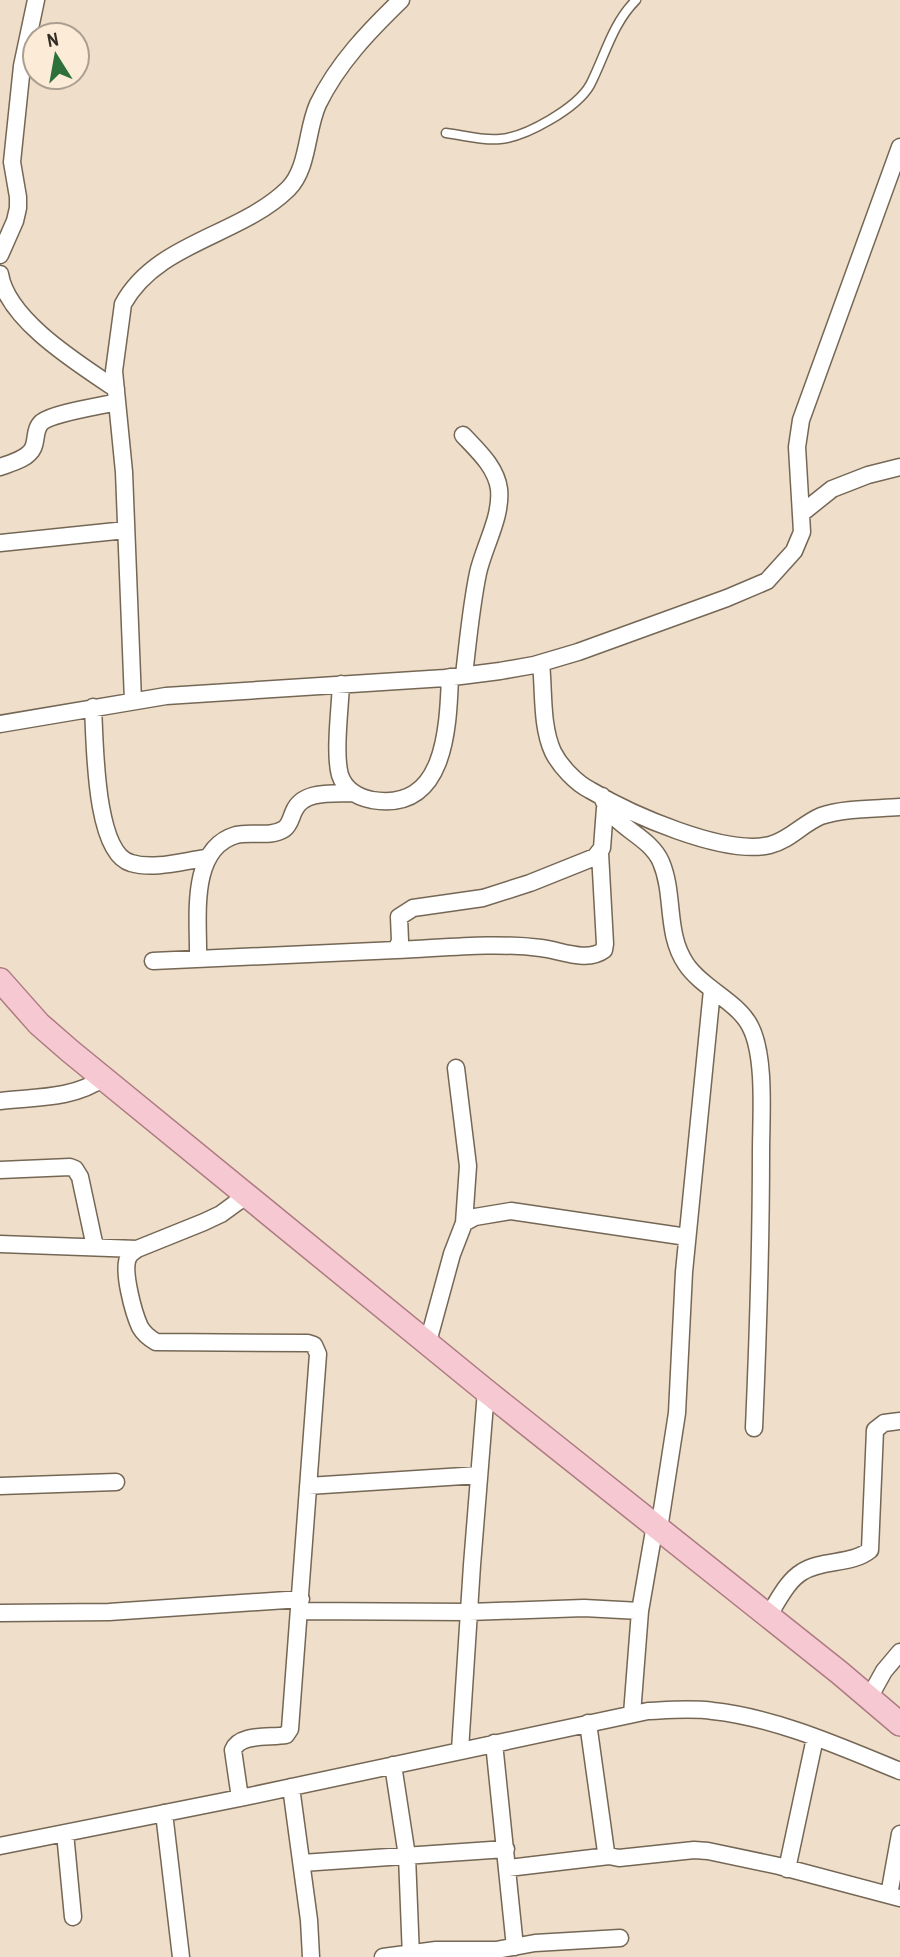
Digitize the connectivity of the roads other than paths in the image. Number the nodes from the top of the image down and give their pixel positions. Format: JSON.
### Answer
{"nodes":[{"id":1,"x":36,"y":0,"type":"edge"},
{"id":2,"x":401,"y":0,"type":"edge"},
{"id":3,"x":636,"y":0,"type":"edge"},
{"id":4,"x":446,"y":133,"type":"dead end"},
{"id":5,"x":900,"y":147,"type":"edge"},
{"id":6,"x":0,"y":255,"type":"edge"},
{"id":7,"x":0,"y":279,"type":"edge"},
{"id":8,"x":116,"y":396,"type":"junction"},
{"id":9,"x":463,"y":435,"type":"dead end"},
{"id":10,"x":0,"y":467,"type":"edge"},
{"id":11,"x":900,"y":467,"type":"edge"},
{"id":12,"x":802,"y":513,"type":"junction"},
{"id":13,"x":126,"y":530,"type":"junction"},
{"id":14,"x":0,"y":543,"type":"edge"},
{"id":15,"x":541,"y":663,"type":"junction"},
{"id":16,"x":457,"y":676,"type":"junction"},
{"id":17,"x":341,"y":684,"type":"junction"},
{"id":18,"x":133,"y":701,"type":"junction"},
{"id":19,"x":93,"y":707,"type":"junction"},
{"id":20,"x":0,"y":724,"type":"edge"},
{"id":21,"x":352,"y":793,"type":"junction"},
{"id":22,"x":603,"y":802,"type":"junction"},
{"id":23,"x":900,"y":807,"type":"edge"},
{"id":24,"x":600,"y":853,"type":"junction"},
{"id":25,"x":206,"y":858,"type":"junction"},
{"id":26,"x":396,"y":950,"type":"junction"},
{"id":27,"x":198,"y":959,"type":"junction"},
{"id":28,"x":152,"y":961,"type":"dead end"},
{"id":29,"x":0,"y":980,"type":"edge"},
{"id":30,"x":712,"y":990,"type":"junction"},
{"id":31,"x":456,"y":1068,"type":"dead end"},
{"id":32,"x":103,"y":1078,"type":"junction"},
{"id":33,"x":0,"y":1101,"type":"edge"},
{"id":34,"x":0,"y":1170,"type":"edge"},
{"id":35,"x":247,"y":1195,"type":"junction"},
{"id":36,"x":464,"y":1223,"type":"junction"},
{"id":37,"x":687,"y":1237,"type":"junction"},
{"id":38,"x":0,"y":1244,"type":"edge"},
{"id":39,"x":95,"y":1247,"type":"junction"},
{"id":40,"x":137,"y":1249,"type":"junction"},
{"id":41,"x":428,"y":1342,"type":"junction"},
{"id":42,"x":486,"y":1391,"type":"junction"},
{"id":43,"x":900,"y":1421,"type":"edge"},
{"id":44,"x":754,"y":1428,"type":"dead end"},
{"id":45,"x":479,"y":1475,"type":"junction"},
{"id":46,"x":116,"y":1482,"type":"dead end"},
{"id":47,"x":0,"y":1486,"type":"edge"},
{"id":48,"x":308,"y":1486,"type":"junction"},
{"id":49,"x":657,"y":1527,"type":"junction"},
{"id":50,"x":300,"y":1605,"type":"junction"},
{"id":51,"x":640,"y":1611,"type":"junction"},
{"id":52,"x":469,"y":1612,"type":"junction"},
{"id":53,"x":0,"y":1614,"type":"edge"},
{"id":54,"x":768,"y":1616,"type":"junction"},
{"id":55,"x":900,"y":1652,"type":"edge"},
{"id":56,"x":869,"y":1698,"type":"junction"},
{"id":57,"x":632,"y":1714,"type":"junction"},
{"id":58,"x":587,"y":1723,"type":"junction"},
{"id":59,"x":900,"y":1724,"type":"edge"},
{"id":60,"x":815,"y":1738,"type":"junction"},
{"id":61,"x":494,"y":1743,"type":"junction"},
{"id":62,"x":460,"y":1750,"type":"junction"},
{"id":63,"x":393,"y":1765,"type":"junction"},
{"id":64,"x":900,"y":1771,"type":"edge"},
{"id":65,"x":291,"y":1787,"type":"junction"},
{"id":66,"x":240,"y":1798,"type":"junction"},
{"id":67,"x":164,"y":1813,"type":"junction"},
{"id":68,"x":65,"y":1833,"type":"junction"},
{"id":69,"x":900,"y":1834,"type":"edge"},
{"id":70,"x":0,"y":1846,"type":"edge"},
{"id":71,"x":506,"y":1849,"type":"junction"},
{"id":72,"x":407,"y":1856,"type":"junction"},
{"id":73,"x":609,"y":1856,"type":"junction"},
{"id":74,"x":302,"y":1863,"type":"junction"},
{"id":75,"x":508,"y":1868,"type":"junction"},
{"id":76,"x":787,"y":1869,"type":"junction"},
{"id":77,"x":894,"y":1897,"type":"edge"},
{"id":78,"x":74,"y":1917,"type":"dead end"},
{"id":79,"x":620,"y":1938,"type":"dead end"},
{"id":80,"x":515,"y":1947,"type":"junction"},
{"id":81,"x":411,"y":1955,"type":"edge"},
{"id":82,"x":181,"y":1957,"type":"edge"},
{"id":83,"x":312,"y":1957,"type":"edge"},
{"id":84,"x":383,"y":1957,"type":"edge"}],
"edges":[{"from":1,"to":6,"type":"street"},
{"from":2,"to":8,"type":"street"},
{"from":3,"to":4,"type":"lane"},
{"from":5,"to":12,"type":"street"},
{"from":7,"to":8,"type":"street"},
{"from":8,"to":10,"type":"street"},
{"from":8,"to":13,"type":"street"},
{"from":9,"to":16,"type":"street"},
{"from":11,"to":12,"type":"street"},
{"from":12,"to":15,"type":"street"},
{"from":13,"to":14,"type":"street"},
{"from":13,"to":18,"type":"street"},
{"from":15,"to":16,"type":"street"},
{"from":15,"to":22,"type":"street"},
{"from":16,"to":17,"type":"street"},
{"from":16,"to":21,"type":"street"},
{"from":17,"to":18,"type":"street"},
{"from":17,"to":21,"type":"street"},
{"from":18,"to":19,"type":"street"},
{"from":19,"to":20,"type":"street"},
{"from":19,"to":25,"type":"street"},
{"from":21,"to":25,"type":"street"},
{"from":22,"to":23,"type":"street"},
{"from":22,"to":24,"type":"street"},
{"from":22,"to":30,"type":"street"},
{"from":24,"to":26,"type":"street"},
{"from":24,"to":26,"type":"street"},
{"from":25,"to":27,"type":"street"},
{"from":26,"to":27,"type":"street"},
{"from":27,"to":28,"type":"street"},
{"from":29,"to":32,"type":"main road"},
{"from":30,"to":37,"type":"street"},
{"from":30,"to":44,"type":"street"},
{"from":31,"to":36,"type":"street"},
{"from":32,"to":33,"type":"street"},
{"from":32,"to":35,"type":"main road"},
{"from":34,"to":39,"type":"street"},
{"from":35,"to":40,"type":"street"},
{"from":35,"to":41,"type":"main road"},
{"from":36,"to":37,"type":"street"},
{"from":36,"to":41,"type":"street"},
{"from":37,"to":49,"type":"street"},
{"from":38,"to":39,"type":"street"},
{"from":39,"to":40,"type":"street"},
{"from":40,"to":48,"type":"street"},
{"from":41,"to":42,"type":"main road"},
{"from":42,"to":45,"type":"street"},
{"from":42,"to":49,"type":"main road"},
{"from":43,"to":54,"type":"street"},
{"from":45,"to":48,"type":"street"},
{"from":45,"to":52,"type":"street"},
{"from":46,"to":47,"type":"street"},
{"from":48,"to":50,"type":"street"},
{"from":49,"to":51,"type":"street"},
{"from":49,"to":54,"type":"main road"},
{"from":50,"to":52,"type":"street"},
{"from":50,"to":53,"type":"street"},
{"from":50,"to":66,"type":"street"},
{"from":51,"to":52,"type":"street"},
{"from":51,"to":57,"type":"street"},
{"from":52,"to":62,"type":"street"},
{"from":54,"to":56,"type":"main road"},
{"from":55,"to":56,"type":"street"},
{"from":56,"to":59,"type":"main road"},
{"from":57,"to":58,"type":"street"},
{"from":57,"to":60,"type":"street"},
{"from":58,"to":61,"type":"street"},
{"from":58,"to":73,"type":"street"},
{"from":60,"to":64,"type":"street"},
{"from":60,"to":76,"type":"street"},
{"from":61,"to":62,"type":"street"},
{"from":61,"to":71,"type":"street"},
{"from":62,"to":63,"type":"street"},
{"from":63,"to":65,"type":"street"},
{"from":63,"to":72,"type":"street"},
{"from":65,"to":66,"type":"street"},
{"from":65,"to":74,"type":"street"},
{"from":66,"to":67,"type":"street"},
{"from":67,"to":68,"type":"street"},
{"from":67,"to":82,"type":"street"},
{"from":68,"to":70,"type":"street"},
{"from":68,"to":78,"type":"street"},
{"from":69,"to":77,"type":"street"},
{"from":71,"to":72,"type":"street"},
{"from":71,"to":75,"type":"street"},
{"from":72,"to":74,"type":"street"},
{"from":72,"to":81,"type":"street"},
{"from":73,"to":75,"type":"street"},
{"from":73,"to":76,"type":"street"},
{"from":74,"to":83,"type":"street"},
{"from":75,"to":80,"type":"street"},
{"from":76,"to":77,"type":"street"},
{"from":79,"to":80,"type":"street"},
{"from":80,"to":81,"type":"street"},
{"from":81,"to":84,"type":"street"}]}
